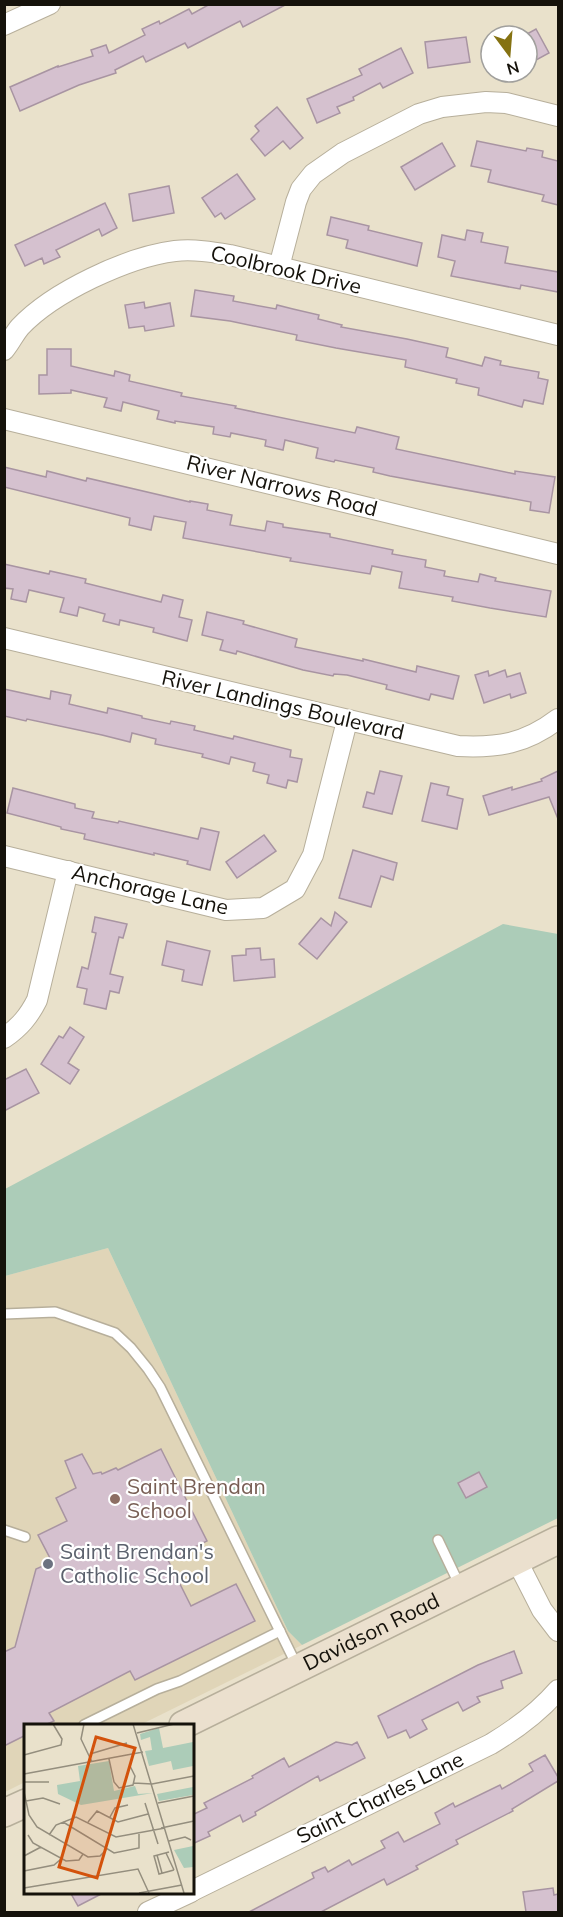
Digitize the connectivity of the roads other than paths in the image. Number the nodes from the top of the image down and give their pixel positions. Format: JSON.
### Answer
{"nodes":[{"id":1,"x":50,"y":4,"type":"edge"},
{"id":2,"x":4,"y":25,"type":"edge"},
{"id":3,"x":558,"y":116,"type":"edge"},
{"id":4,"x":279,"y":267,"type":"junction"},
{"id":5,"x":558,"y":335,"type":"edge"},
{"id":6,"x":4,"y":350,"type":"edge"},
{"id":7,"x":4,"y":419,"type":"edge"},
{"id":8,"x":558,"y":554,"type":"edge"},
{"id":9,"x":4,"y":638,"type":"edge"},
{"id":10,"x":558,"y":719,"type":"edge"},
{"id":11,"x":347,"y":721,"type":"junction"},
{"id":12,"x":4,"y":856,"type":"edge"},
{"id":13,"x":68,"y":872,"type":"junction"},
{"id":14,"x":4,"y":1038,"type":"edge"},
{"id":15,"x":4,"y":1314,"type":"edge"},
{"id":16,"x":4,"y":1530,"type":"edge"},
{"id":17,"x":25,"y":1537,"type":"dead end"},
{"id":18,"x":438,"y":1540,"type":"dead end"},
{"id":19,"x":558,"y":1540,"type":"edge"},
{"id":20,"x":517,"y":1561,"type":"junction"},
{"id":21,"x":462,"y":1588,"type":"junction"},
{"id":22,"x":280,"y":1631,"type":"junction"},
{"id":23,"x":558,"y":1631,"type":"edge"},
{"id":24,"x":298,"y":1668,"type":"junction"},
{"id":25,"x":558,"y":1690,"type":"edge"},
{"id":26,"x":86,"y":1724,"type":"edge"},
{"id":27,"x":185,"y":1724,"type":"edge"},
{"id":28,"x":24,"y":1804,"type":"edge"},
{"id":29,"x":4,"y":1813,"type":"edge"},
{"id":30,"x":194,"y":1890,"type":"edge"},
{"id":31,"x":187,"y":1893,"type":"edge"},
{"id":32,"x":148,"y":1912,"type":"edge"}],
"edges":[{"from":1,"to":2,"type":"street"},
{"from":3,"to":4,"type":"street"},
{"from":4,"to":5,"type":"street","name":"Coolbrook Drive"},
{"from":4,"to":6,"type":"street","name":"Coolbrook Drive"},
{"from":7,"to":8,"type":"street","name":"River Narrows Road"},
{"from":9,"to":11,"type":"street","name":"River Landings Boulevard"},
{"from":10,"to":11,"type":"street","name":"River Landings Boulevard"},
{"from":11,"to":13,"type":"street","name":"Anchorage Lane"},
{"from":12,"to":13,"type":"street","name":"Anchorage Lane"},
{"from":13,"to":14,"type":"street"},
{"from":15,"to":22,"type":"lane"},
{"from":16,"to":17,"type":"lane"},
{"from":18,"to":21,"type":"lane"},
{"from":19,"to":20,"type":"main road","name":"Davidson Road"},
{"from":20,"to":21,"type":"main road","name":"Davidson Road"},
{"from":20,"to":23,"type":"street"},
{"from":21,"to":24,"type":"main road","name":"Davidson Road"},
{"from":22,"to":24,"type":"lane"},
{"from":22,"to":26,"type":"lane"},
{"from":24,"to":27,"type":"main road","name":"Davidson Road"},
{"from":25,"to":30,"type":"street","name":"Saint Charles Lane"},
{"from":28,"to":29,"type":"main road"},
{"from":31,"to":32,"type":"street","name":"Saint Charles Lane"}]}
